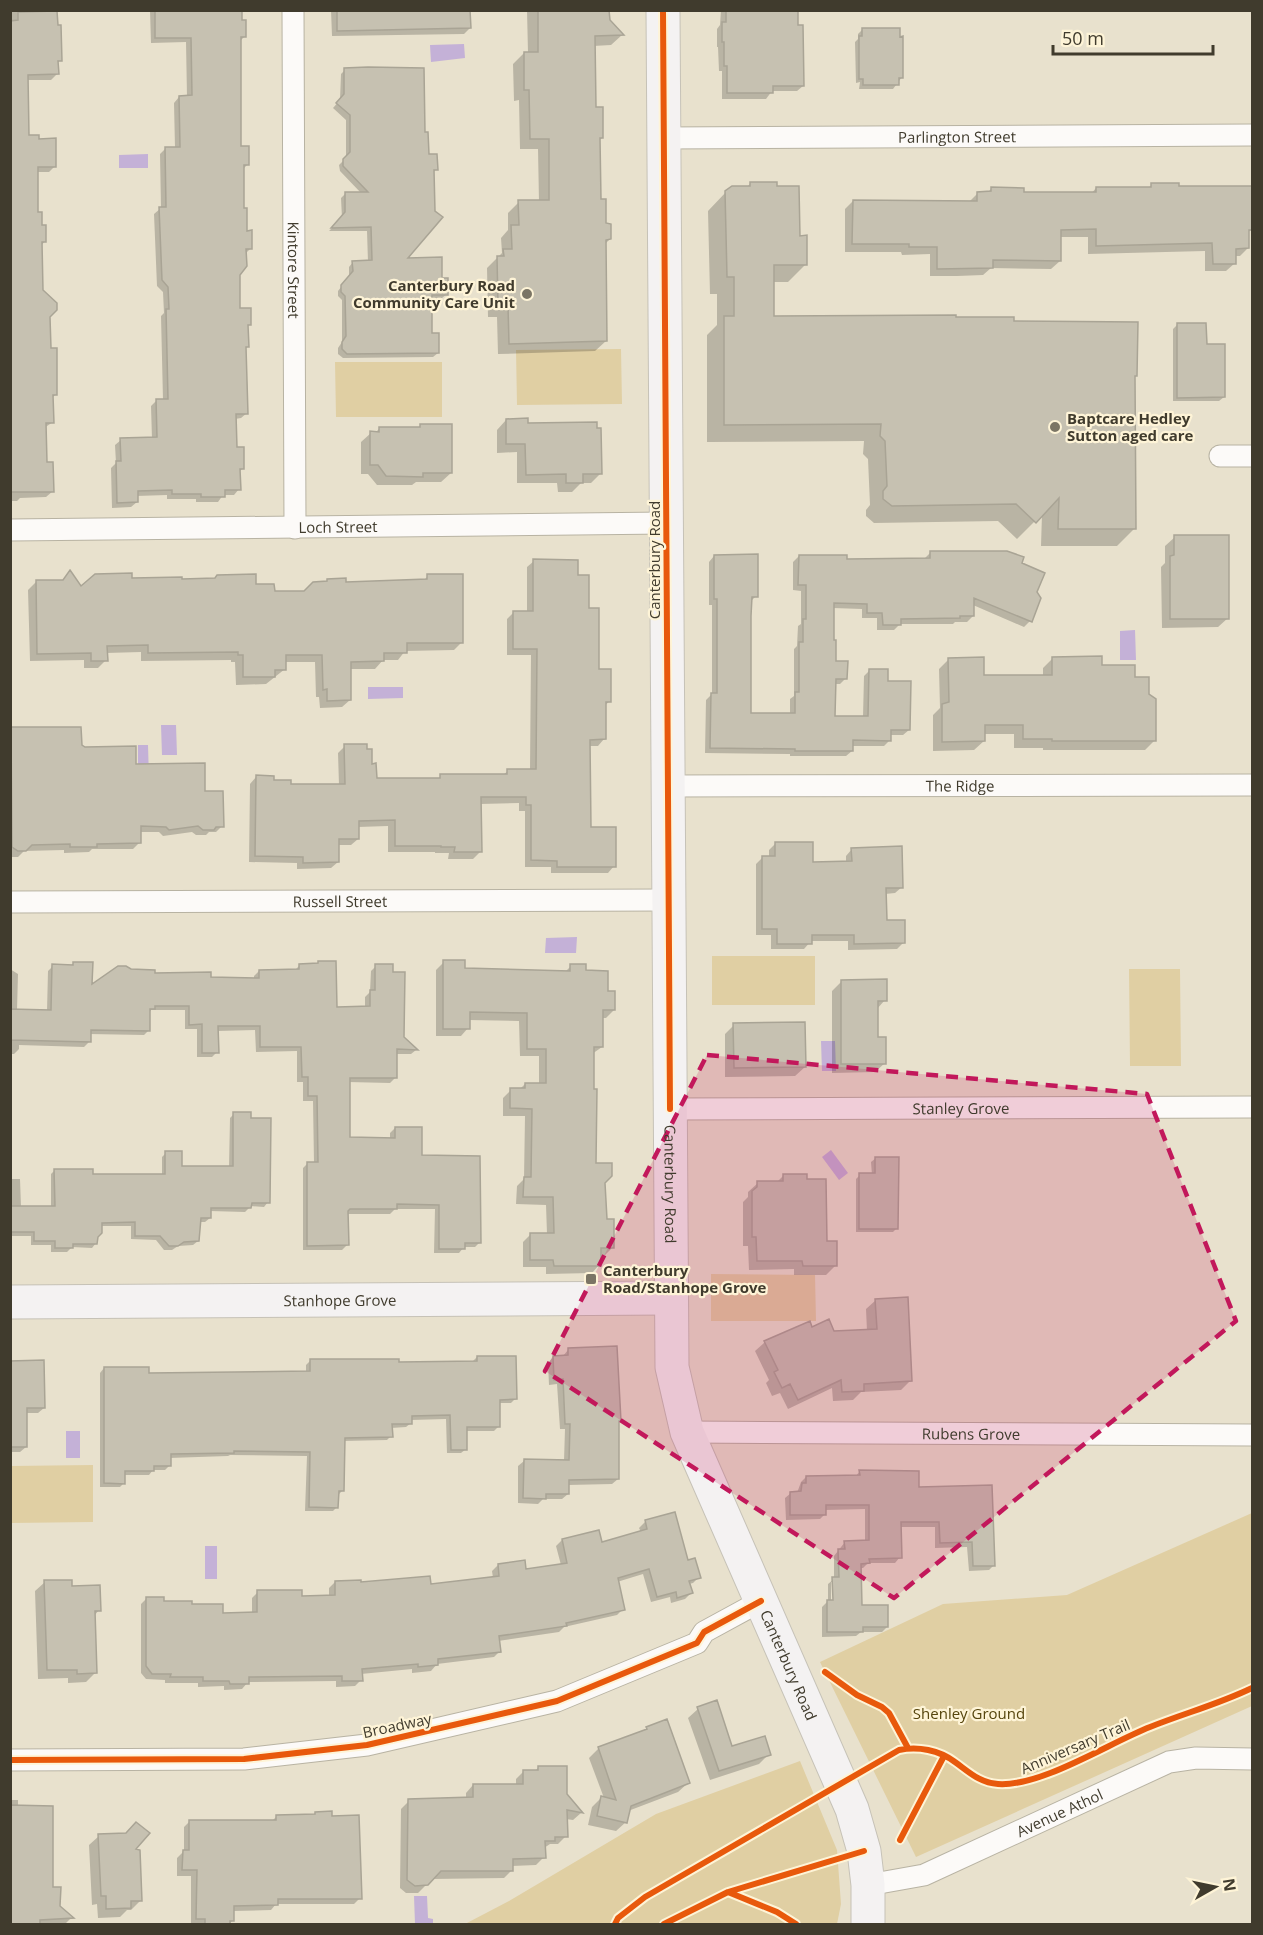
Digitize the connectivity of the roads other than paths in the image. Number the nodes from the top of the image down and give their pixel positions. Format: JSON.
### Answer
{"nodes":[{"id":1,"x":292,"y":10,"type":"edge"},
{"id":2,"x":663,"y":10,"type":"edge"},
{"id":3,"x":1252,"y":135,"type":"edge"},
{"id":4,"x":663,"y":138,"type":"junction"},
{"id":5,"x":1220,"y":456,"type":"dead end"},
{"id":6,"x":1252,"y":456,"type":"edge"},
{"id":7,"x":666,"y":523,"type":"junction"},
{"id":8,"x":295,"y":528,"type":"junction"},
{"id":9,"x":10,"y":530,"type":"edge"},
{"id":10,"x":1252,"y":785,"type":"edge"},
{"id":11,"x":668,"y":786,"type":"junction"},
{"id":12,"x":668,"y":900,"type":"junction"},
{"id":13,"x":10,"y":902,"type":"edge"},
{"id":14,"x":1252,"y":1107,"type":"edge"},
{"id":15,"x":670,"y":1109,"type":"junction"},
{"id":16,"x":670,"y":1298,"type":"junction"},
{"id":17,"x":10,"y":1302,"type":"edge"},
{"id":18,"x":687,"y":1432,"type":"junction"},
{"id":19,"x":1252,"y":1436,"type":"edge"},
{"id":20,"x":761,"y":1601,"type":"junction"},
{"id":21,"x":1252,"y":1758,"type":"edge"},
{"id":22,"x":10,"y":1760,"type":"edge"},
{"id":23,"x":868,"y":1886,"type":"junction"},
{"id":24,"x":868,"y":1924,"type":"edge"}],
"edges":[{"from":1,"to":8,"type":"street","name":"Kintore Street"},
{"from":2,"to":4,"type":"main road","name":"Canterbury Road"},
{"from":3,"to":4,"type":"street","name":"Parlington Street"},
{"from":4,"to":7,"type":"main road","name":"Canterbury Road"},
{"from":5,"to":6,"type":"street"},
{"from":7,"to":8,"type":"street","name":"Loch Street"},
{"from":7,"to":11,"type":"main road","name":"Canterbury Road"},
{"from":8,"to":9,"type":"street","name":"Loch Street"},
{"from":10,"to":11,"type":"street","name":"The Ridge"},
{"from":11,"to":12,"type":"main road","name":"Canterbury Road"},
{"from":12,"to":13,"type":"street","name":"Russell Street"},
{"from":12,"to":15,"type":"main road","name":"Canterbury Road"},
{"from":14,"to":15,"type":"street","name":"Stanley Grove"},
{"from":15,"to":16,"type":"main road","name":"Canterbury Road"},
{"from":16,"to":17,"type":"main road","name":"Stanhope Grove"},
{"from":16,"to":18,"type":"main road","name":"Canterbury Road"},
{"from":18,"to":19,"type":"street","name":"Rubens Grove"},
{"from":18,"to":20,"type":"main road","name":"Canterbury Road"},
{"from":20,"to":22,"type":"street","name":"Broadway"},
{"from":20,"to":23,"type":"main road","name":"Canterbury Road"},
{"from":21,"to":23,"type":"street","name":"Avenue Athol"},
{"from":23,"to":24,"type":"main road","name":"Canterbury Road"}]}
